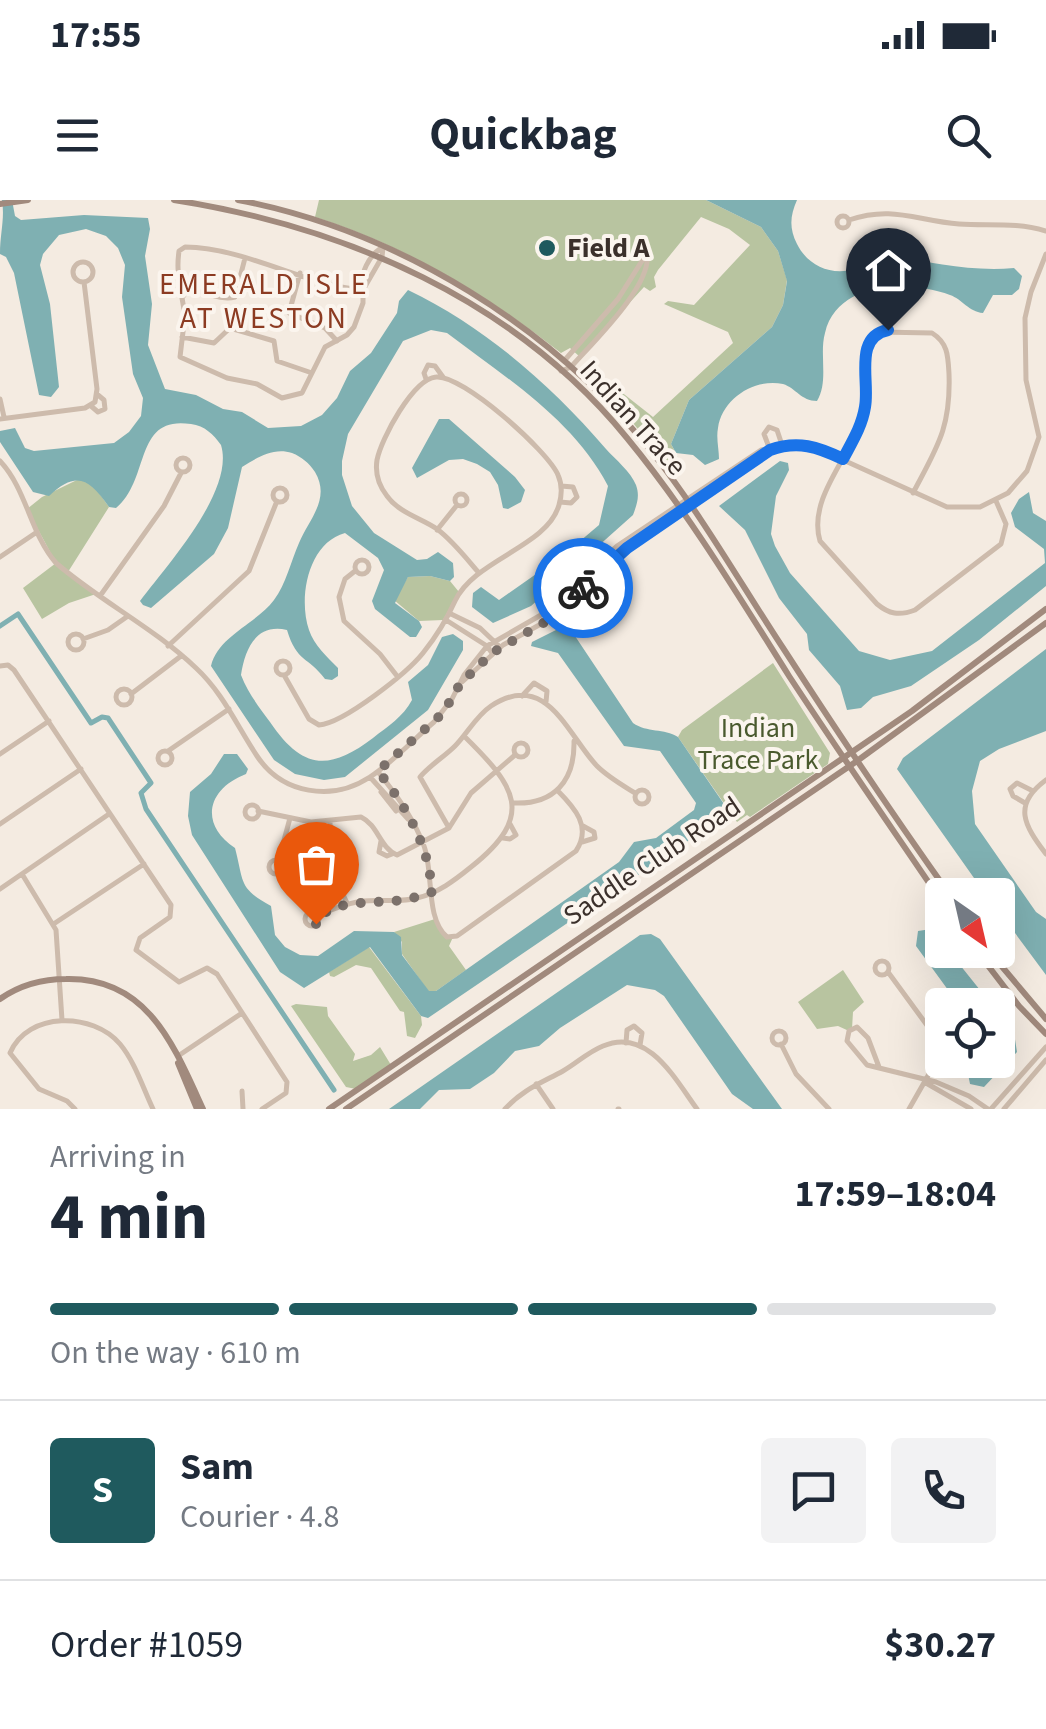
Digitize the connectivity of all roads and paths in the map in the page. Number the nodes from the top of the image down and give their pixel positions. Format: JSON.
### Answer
{"nodes":[{"id":1,"x":174,"y":200,"type":"edge"},
{"id":2,"x":238,"y":200,"type":"edge"},
{"id":3,"x":24,"y":201,"type":"edge"},
{"id":4,"x":0,"y":204,"type":"edge"},
{"id":5,"x":849,"y":220,"type":"dead end"},
{"id":6,"x":1046,"y":231,"type":"edge"},
{"id":7,"x":382,"y":247,"type":"junction"},
{"id":8,"x":373,"y":253,"type":"junction"},
{"id":9,"x":1046,"y":254,"type":"edge"},
{"id":10,"x":382,"y":257,"type":"junction"},
{"id":11,"x":245,"y":258,"type":"junction"},
{"id":12,"x":364,"y":272,"type":"junction"},
{"id":13,"x":300,"y":273,"type":"junction"},
{"id":14,"x":373,"y":276,"type":"junction"},
{"id":15,"x":84,"y":282,"type":"junction"},
{"id":16,"x":363,"y":290,"type":"junction"},
{"id":17,"x":186,"y":292,"type":"junction"},
{"id":18,"x":182,"y":337,"type":"junction"},
{"id":19,"x":337,"y":341,"type":"junction"},
{"id":20,"x":567,"y":364,"type":"junction"},
{"id":21,"x":561,"y":371,"type":"junction"},
{"id":22,"x":312,"y":373,"type":"junction"},
{"id":23,"x":442,"y":377,"type":"junction"},
{"id":24,"x":426,"y":380,"type":"junction"},
{"id":25,"x":0,"y":398,"type":"edge"},
{"id":26,"x":2,"y":418,"type":"edge"},
{"id":27,"x":1042,"y":437,"type":"edge"},
{"id":28,"x":782,"y":446,"type":"junction"},
{"id":29,"x":770,"y":450,"type":"junction"},
{"id":30,"x":843,"y":459,"type":"junction"},
{"id":31,"x":0,"y":461,"type":"edge"},
{"id":32,"x":737,"y":465,"type":"junction"},
{"id":33,"x":181,"y":472,"type":"dead end"},
{"id":34,"x":742,"y":472,"type":"junction"},
{"id":35,"x":561,"y":486,"type":"junction"},
{"id":36,"x":914,"y":493,"type":"junction"},
{"id":37,"x":996,"y":501,"type":"junction"},
{"id":38,"x":277,"y":502,"type":"dead end"},
{"id":39,"x":560,"y":502,"type":"junction"},
{"id":40,"x":457,"y":505,"type":"dead end"},
{"id":41,"x":685,"y":506,"type":"junction"},
{"id":42,"x":438,"y":530,"type":"junction"},
{"id":43,"x":36,"y":532,"type":"junction"},
{"id":44,"x":0,"y":557,"type":"edge"},
{"id":45,"x":356,"y":570,"type":"dead end"},
{"id":46,"x":479,"y":573,"type":"junction"},
{"id":47,"x":100,"y":596,"type":"junction"},
{"id":48,"x":1046,"y":610,"type":"edge"},
{"id":49,"x":449,"y":614,"type":"junction"},
{"id":50,"x":128,"y":616,"type":"junction"},
{"id":51,"x":1046,"y":622,"type":"edge"},
{"id":52,"x":83,"y":639,"type":"dead end"},
{"id":53,"x":494,"y":640,"type":"junction"},
{"id":54,"x":168,"y":646,"type":"junction"},
{"id":55,"x":487,"y":646,"type":"junction"},
{"id":56,"x":500,"y":647,"type":"junction"},
{"id":57,"x":492,"y":653,"type":"junction"},
{"id":58,"x":182,"y":656,"type":"junction"},
{"id":59,"x":4,"y":665,"type":"edge"},
{"id":60,"x":284,"y":675,"type":"dead end"},
{"id":61,"x":397,"y":676,"type":"junction"},
{"id":62,"x":460,"y":684,"type":"junction"},
{"id":63,"x":131,"y":694,"type":"dead end"},
{"id":64,"x":522,"y":696,"type":"junction"},
{"id":65,"x":546,"y":702,"type":"junction"},
{"id":66,"x":229,"y":709,"type":"junction"},
{"id":67,"x":49,"y":721,"type":"junction"},
{"id":68,"x":464,"y":736,"type":"junction"},
{"id":69,"x":574,"y":738,"type":"junction"},
{"id":70,"x":168,"y":751,"type":"dead end"},
{"id":71,"x":0,"y":754,"type":"edge"},
{"id":72,"x":515,"y":755,"type":"dead end"},
{"id":73,"x":588,"y":755,"type":"junction"},
{"id":74,"x":847,"y":755,"type":"junction"},
{"id":75,"x":575,"y":759,"type":"junction"},
{"id":76,"x":857,"y":761,"type":"junction"},
{"id":77,"x":849,"y":766,"type":"junction"},
{"id":78,"x":498,"y":768,"type":"junction"},
{"id":79,"x":81,"y":769,"type":"junction"},
{"id":80,"x":378,"y":771,"type":"junction"},
{"id":81,"x":370,"y":777,"type":"junction"},
{"id":82,"x":1046,"y":780,"type":"edge"},
{"id":83,"x":557,"y":790,"type":"junction"},
{"id":84,"x":1032,"y":790,"type":"junction"},
{"id":85,"x":635,"y":794,"type":"dead end"},
{"id":86,"x":513,"y":803,"type":"junction"},
{"id":87,"x":1025,"y":803,"type":"junction"},
{"id":88,"x":258,"y":811,"type":"dead end"},
{"id":89,"x":110,"y":814,"type":"junction"},
{"id":90,"x":290,"y":818,"type":"junction"},
{"id":91,"x":410,"y":821,"type":"junction"},
{"id":92,"x":330,"y":822,"type":"junction"},
{"id":93,"x":0,"y":824,"type":"edge"},
{"id":94,"x":583,"y":826,"type":"junction"},
{"id":95,"x":448,"y":828,"type":"junction"},
{"id":96,"x":582,"y":842,"type":"junction"},
{"id":97,"x":423,"y":844,"type":"junction"},
{"id":98,"x":1046,"y":854,"type":"edge"},
{"id":99,"x":279,"y":860,"type":"dead end"},
{"id":100,"x":144,"y":864,"type":"junction"},
{"id":101,"x":22,"y":874,"type":"junction"},
{"id":102,"x":926,"y":878,"type":"edge"},
{"id":103,"x":938,"y":878,"type":"edge"},
{"id":104,"x":0,"y":888,"type":"edge"},
{"id":105,"x":432,"y":892,"type":"junction"},
{"id":106,"x":347,"y":904,"type":"junction"},
{"id":107,"x":318,"y":915,"type":"dead end"},
{"id":108,"x":54,"y":924,"type":"junction"},
{"id":109,"x":990,"y":968,"type":"edge"},
{"id":110,"x":1003,"y":968,"type":"edge"},
{"id":111,"x":888,"y":972,"type":"dead end"},
{"id":112,"x":59,"y":979,"type":"junction"},
{"id":113,"x":0,"y":998,"type":"edge"},
{"id":114,"x":242,"y":1013,"type":"junction"},
{"id":115,"x":1046,"y":1018,"type":"edge"},
{"id":116,"x":62,"y":1020,"type":"junction"},
{"id":117,"x":1046,"y":1034,"type":"edge"},
{"id":118,"x":626,"y":1042,"type":"junction"},
{"id":119,"x":780,"y":1044,"type":"dead end"},
{"id":120,"x":640,"y":1045,"type":"junction"},
{"id":121,"x":1046,"y":1047,"type":"edge"},
{"id":122,"x":176,"y":1057,"type":"junction"},
{"id":123,"x":1046,"y":1060,"type":"edge"},
{"id":124,"x":879,"y":1067,"type":"junction"},
{"id":125,"x":925,"y":1080,"type":"junction"},
{"id":126,"x":536,"y":1084,"type":"junction"},
{"id":127,"x":242,"y":1091,"type":"dead end"},
{"id":128,"x":75,"y":1109,"type":"edge"},
{"id":129,"x":153,"y":1109,"type":"edge"},
{"id":130,"x":200,"y":1109,"type":"edge"},
{"id":131,"x":243,"y":1109,"type":"edge"},
{"id":132,"x":262,"y":1109,"type":"edge"},
{"id":133,"x":328,"y":1109,"type":"edge"},
{"id":134,"x":346,"y":1109,"type":"edge"},
{"id":135,"x":505,"y":1109,"type":"edge"},
{"id":136,"x":554,"y":1109,"type":"edge"},
{"id":137,"x":698,"y":1109,"type":"edge"},
{"id":138,"x":829,"y":1109,"type":"edge"},
{"id":139,"x":908,"y":1109,"type":"edge"},
{"id":140,"x":971,"y":1109,"type":"edge"},
{"id":141,"x":990,"y":1109,"type":"edge"},
{"id":142,"x":1004,"y":1109,"type":"edge"}],
"edges":[{"from":1,"to":8,"type":"main road","name":"Indian Trace"},
{"from":2,"to":7,"type":"main road","name":"Indian Trace"},
{"from":3,"to":4,"type":"main road"},
{"from":5,"to":6,"type":"street"},
{"from":7,"to":8,"type":"street"},
{"from":7,"to":10,"type":"street"},
{"from":7,"to":20,"type":"main road","name":"Indian Trace"},
{"from":8,"to":10,"type":"main road","name":"Indian Trace"},
{"from":8,"to":12,"type":"street"},
{"from":9,"to":27,"type":"street"},
{"from":10,"to":14,"type":"street"},
{"from":10,"to":21,"type":"main road","name":"Indian Trace"},
{"from":11,"to":13,"type":"street"},
{"from":11,"to":17,"type":"street"},
{"from":11,"to":17,"type":"street"},
{"from":12,"to":14,"type":"street"},
{"from":12,"to":16,"type":"street"},
{"from":13,"to":16,"type":"street"},
{"from":13,"to":19,"type":"street"},
{"from":14,"to":16,"type":"street"},
{"from":15,"to":15,"type":"street"},
{"from":15,"to":26,"type":"street"},
{"from":16,"to":19,"type":"street"},
{"from":17,"to":18,"type":"street"},
{"from":18,"to":22,"type":"street"},
{"from":18,"to":22,"type":"street"},
{"from":19,"to":22,"type":"street"},
{"from":20,"to":20,"type":"street"},
{"from":20,"to":21,"type":"street"},
{"from":20,"to":41,"type":"main road","name":"Indian Trace"},
{"from":21,"to":41,"type":"main road","name":"Indian Trace"},
{"from":23,"to":24,"type":"street"},
{"from":23,"to":24,"type":"street"},
{"from":23,"to":35,"type":"street"},
{"from":24,"to":42,"type":"street"},
{"from":25,"to":26,"type":"street"},
{"from":27,"to":37,"type":"street"},
{"from":28,"to":29,"type":"street"},
{"from":28,"to":29,"type":"street"},
{"from":28,"to":30,"type":"street"},
{"from":29,"to":32,"type":"street"},
{"from":29,"to":34,"type":"street"},
{"from":30,"to":36,"type":"street"},
{"from":30,"to":36,"type":"street"},
{"from":30,"to":37,"type":"street"},
{"from":31,"to":43,"type":"street"},
{"from":32,"to":34,"type":"street"},
{"from":32,"to":41,"type":"street"},
{"from":33,"to":47,"type":"street"},
{"from":34,"to":41,"type":"street"},
{"from":35,"to":39,"type":"street"},
{"from":35,"to":39,"type":"street"},
{"from":36,"to":37,"type":"street"},
{"from":38,"to":54,"type":"street"},
{"from":39,"to":46,"type":"street"},
{"from":40,"to":42,"type":"street"},
{"from":41,"to":53,"type":"street"},
{"from":41,"to":56,"type":"street"},
{"from":41,"to":74,"type":"main road","name":"Indian Trace"},
{"from":42,"to":46,"type":"street"},
{"from":43,"to":44,"type":"street"},
{"from":43,"to":47,"type":"street"},
{"from":45,"to":61,"type":"street"},
{"from":46,"to":49,"type":"street"},
{"from":47,"to":50,"type":"street"},
{"from":48,"to":74,"type":"main road","name":"Saddle Club Road"},
{"from":49,"to":53,"type":"street"},
{"from":49,"to":55,"type":"street"},
{"from":49,"to":61,"type":"street"},
{"from":50,"to":52,"type":"street"},
{"from":50,"to":54,"type":"street"},
{"from":51,"to":76,"type":"main road","name":"Saddle Club Road"},
{"from":53,"to":55,"type":"street"},
{"from":53,"to":56,"type":"street"},
{"from":54,"to":58,"type":"street"},
{"from":55,"to":57,"type":"street"},
{"from":55,"to":62,"type":"street"},
{"from":56,"to":57,"type":"street"},
{"from":57,"to":62,"type":"street"},
{"from":58,"to":63,"type":"street"},
{"from":58,"to":66,"type":"street"},
{"from":59,"to":67,"type":"street"},
{"from":60,"to":61,"type":"street"},
{"from":62,"to":80,"type":"street"},
{"from":64,"to":65,"type":"street"},
{"from":64,"to":65,"type":"street"},
{"from":64,"to":68,"type":"street"},
{"from":65,"to":69,"type":"street"},
{"from":66,"to":70,"type":"street"},
{"from":66,"to":81,"type":"street"},
{"from":67,"to":71,"type":"street"},
{"from":67,"to":79,"type":"street"},
{"from":68,"to":78,"type":"street"},
{"from":68,"to":95,"type":"street"},
{"from":69,"to":73,"type":"street"},
{"from":69,"to":75,"type":"street"},
{"from":72,"to":78,"type":"street"},
{"from":73,"to":75,"type":"street"},
{"from":73,"to":85,"type":"street"},
{"from":74,"to":76,"type":"main road","name":"Indian Trace"},
{"from":74,"to":77,"type":"main road","name":"Indian Trace"},
{"from":74,"to":133,"type":"main road","name":"Saddle Club Road"},
{"from":75,"to":83,"type":"street"},
{"from":76,"to":77,"type":"main road","name":"Saddle Club Road"},
{"from":76,"to":103,"type":"main road","name":"Indian Trace"},
{"from":77,"to":102,"type":"main road","name":"Indian Trace"},
{"from":77,"to":134,"type":"main road","name":"Saddle Club Road"},
{"from":78,"to":86,"type":"street"},
{"from":78,"to":95,"type":"street"},
{"from":79,"to":89,"type":"street"},
{"from":79,"to":93,"type":"street"},
{"from":80,"to":81,"type":"street"},
{"from":80,"to":91,"type":"street"},
{"from":81,"to":91,"type":"street"},
{"from":82,"to":84,"type":"street"},
{"from":83,"to":86,"type":"street"},
{"from":83,"to":94,"type":"street"},
{"from":84,"to":87,"type":"street"},
{"from":84,"to":87,"type":"street"},
{"from":86,"to":105,"type":"street"},
{"from":87,"to":98,"type":"street"},
{"from":88,"to":90,"type":"street"},
{"from":89,"to":100,"type":"street"},
{"from":89,"to":101,"type":"street"},
{"from":90,"to":92,"type":"street"},
{"from":90,"to":99,"type":"street"},
{"from":91,"to":97,"type":"street"},
{"from":92,"to":97,"type":"street"},
{"from":92,"to":106,"type":"street"},
{"from":94,"to":96,"type":"street"},
{"from":94,"to":96,"type":"street"},
{"from":95,"to":97,"type":"street"},
{"from":96,"to":105,"type":"street"},
{"from":97,"to":105,"type":"street"},
{"from":100,"to":108,"type":"street"},
{"from":100,"to":114,"type":"street"},
{"from":101,"to":104,"type":"street"},
{"from":101,"to":108,"type":"street"},
{"from":105,"to":106,"type":"street"},
{"from":106,"to":107,"type":"street"},
{"from":108,"to":112,"type":"street"},
{"from":109,"to":117,"type":"main road"},
{"from":110,"to":115,"type":"main road"},
{"from":111,"to":125,"type":"street"},
{"from":112,"to":113,"type":"main road"},
{"from":112,"to":116,"type":"street"},
{"from":112,"to":122,"type":"main road"},
{"from":114,"to":122,"type":"street"},
{"from":114,"to":132,"type":"street"},
{"from":116,"to":128,"type":"street"},
{"from":116,"to":129,"type":"street"},
{"from":118,"to":120,"type":"street"},
{"from":118,"to":120,"type":"street"},
{"from":118,"to":126,"type":"street"},
{"from":119,"to":138,"type":"street"},
{"from":120,"to":137,"type":"street"},
{"from":121,"to":141,"type":"street"},
{"from":122,"to":130,"type":"main road"},
{"from":123,"to":142,"type":"street"},
{"from":124,"to":124,"type":"street"},
{"from":124,"to":125,"type":"street"},
{"from":125,"to":139,"type":"street"},
{"from":125,"to":140,"type":"street"},
{"from":125,"to":141,"type":"street"},
{"from":126,"to":135,"type":"street"},
{"from":126,"to":136,"type":"street"},
{"from":127,"to":131,"type":"street"}]}
